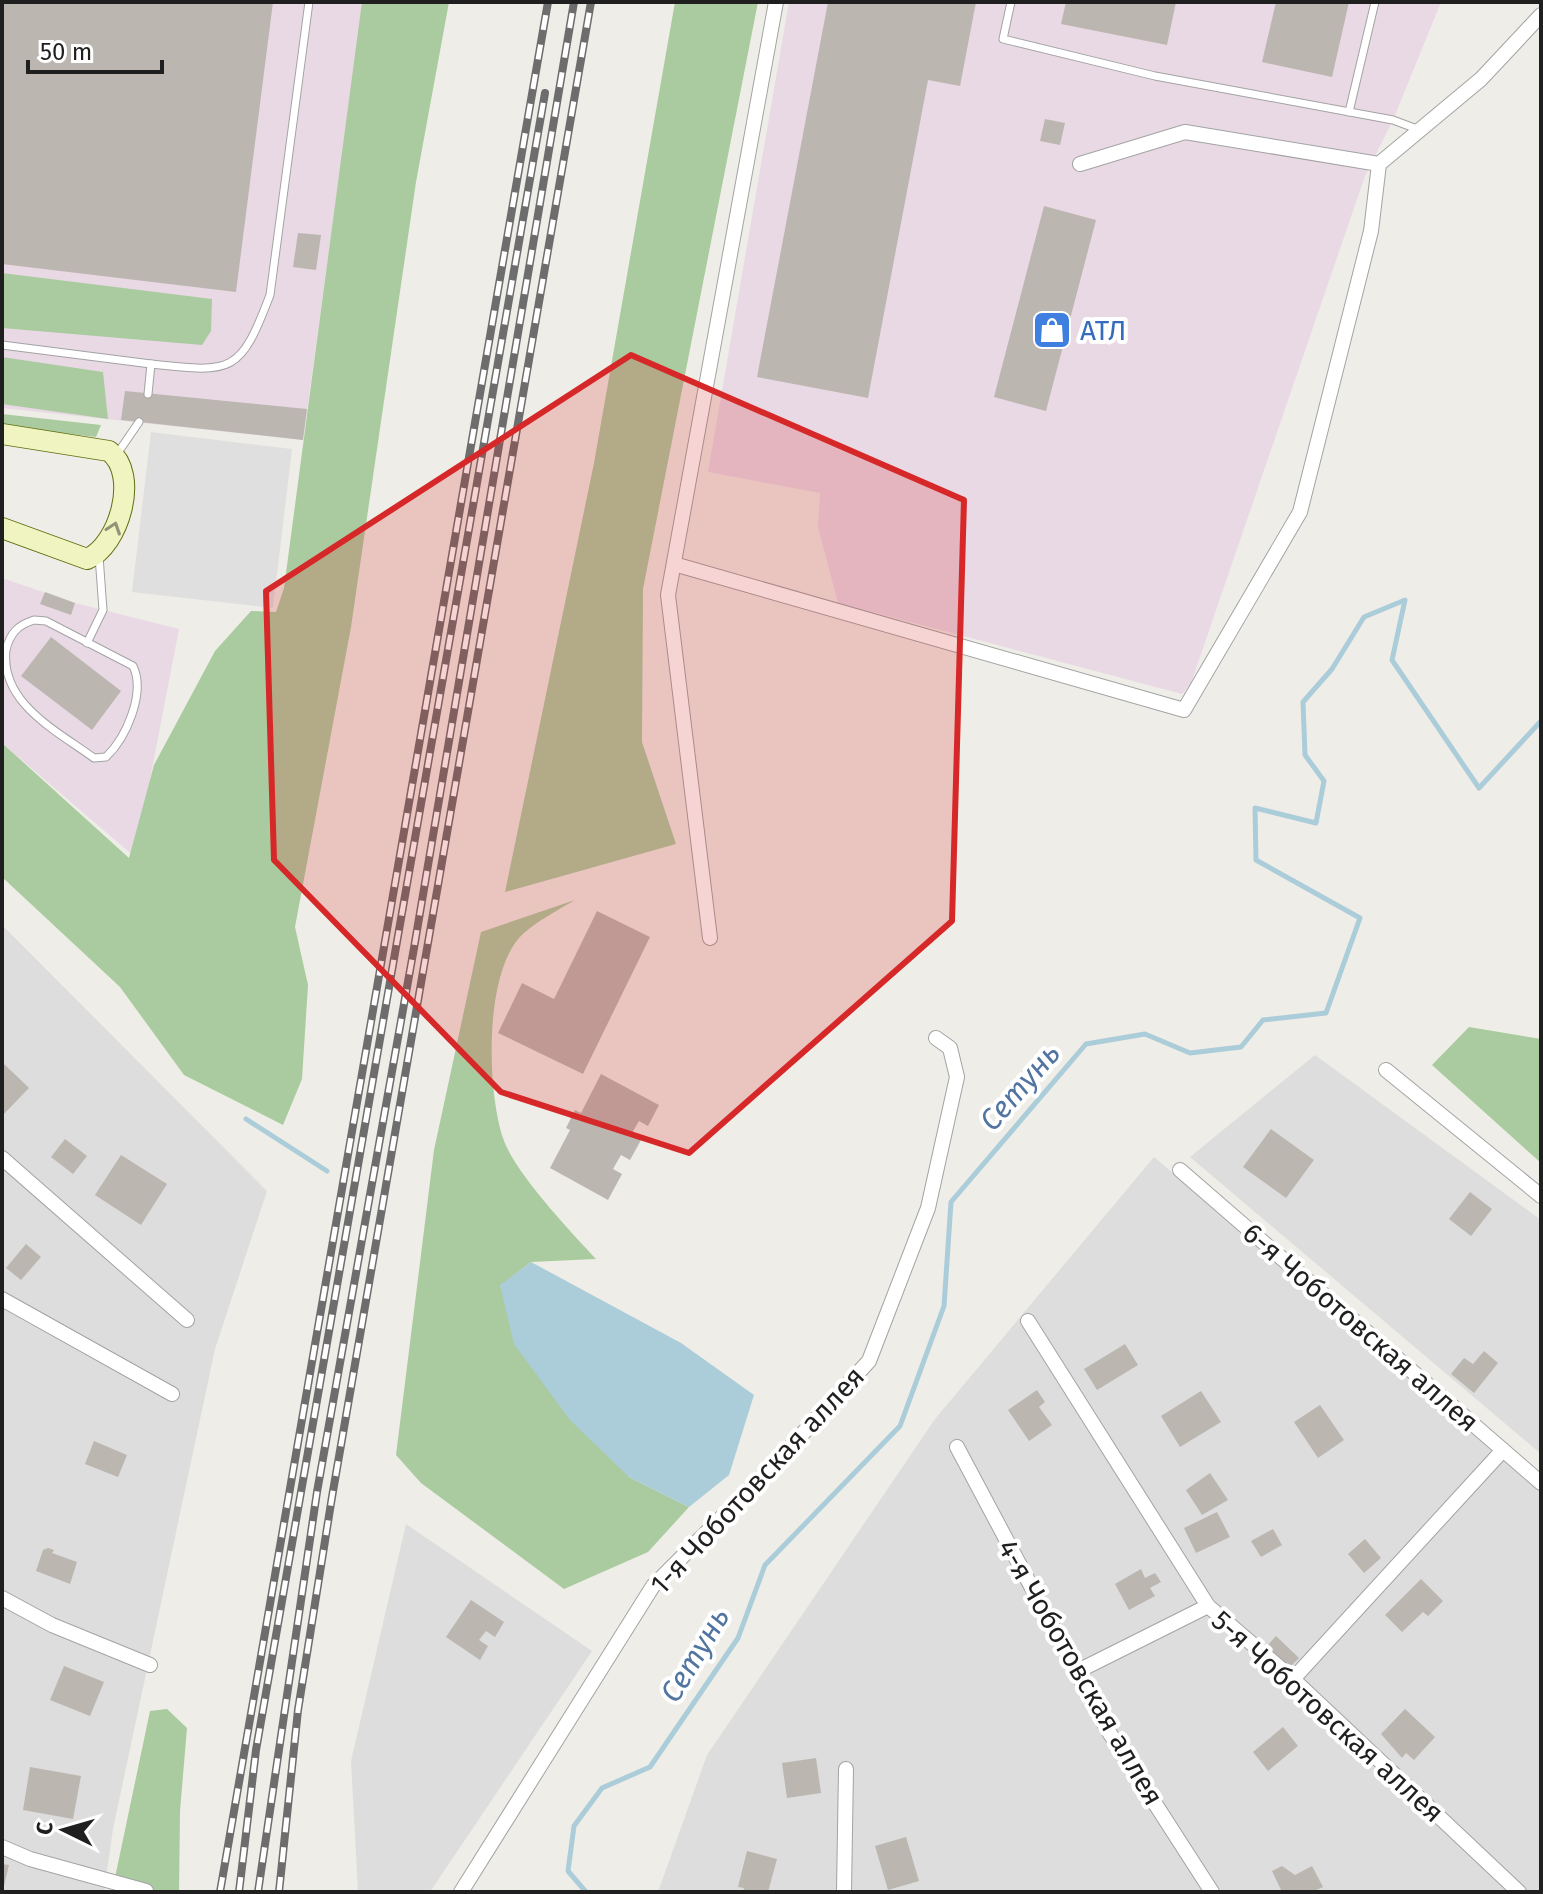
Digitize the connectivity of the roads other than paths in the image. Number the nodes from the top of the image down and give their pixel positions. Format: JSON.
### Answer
{"nodes":[{"id":1,"x":309,"y":2,"type":"edge"},
{"id":2,"x":776,"y":2,"type":"edge"},
{"id":3,"x":1011,"y":2,"type":"edge"},
{"id":4,"x":1375,"y":2,"type":"edge"},
{"id":5,"x":1541,"y":15,"type":"edge"},
{"id":6,"x":1349,"y":112,"type":"junction"},
{"id":7,"x":1417,"y":129,"type":"junction"},
{"id":8,"x":1080,"y":164,"type":"dead end"},
{"id":9,"x":1379,"y":164,"type":"junction"},
{"id":10,"x":2,"y":345,"type":"edge"},
{"id":11,"x":151,"y":364,"type":"junction"},
{"id":12,"x":148,"y":394,"type":"dead end"},
{"id":13,"x":139,"y":422,"type":"dead end"},
{"id":14,"x":2,"y":434,"type":"edge"},
{"id":15,"x":116,"y":456,"type":"junction"},
{"id":16,"x":2,"y":528,"type":"edge"},
{"id":17,"x":99,"y":554,"type":"junction"},
{"id":18,"x":674,"y":564,"type":"junction"},
{"id":19,"x":2,"y":632,"type":"edge"},
{"id":20,"x":11,"y":636,"type":"junction"},
{"id":21,"x":87,"y":643,"type":"junction"},
{"id":22,"x":710,"y":938,"type":"dead end"},
{"id":23,"x":936,"y":1038,"type":"dead end"},
{"id":24,"x":1386,"y":1070,"type":"dead end"},
{"id":25,"x":2,"y":1158,"type":"edge"},
{"id":26,"x":1180,"y":1170,"type":"dead end"},
{"id":27,"x":1541,"y":1196,"type":"edge"},
{"id":28,"x":2,"y":1299,"type":"edge"},
{"id":29,"x":187,"y":1320,"type":"dead end"},
{"id":30,"x":1028,"y":1321,"type":"dead end"},
{"id":31,"x":172,"y":1394,"type":"dead end"},
{"id":32,"x":957,"y":1447,"type":"dead end"},
{"id":33,"x":1503,"y":1450,"type":"junction"},
{"id":34,"x":1541,"y":1483,"type":"edge"},
{"id":35,"x":2,"y":1598,"type":"edge"},
{"id":36,"x":1208,"y":1606,"type":"junction"},
{"id":37,"x":150,"y":1665,"type":"dead end"},
{"id":38,"x":1076,"y":1672,"type":"junction"},
{"id":39,"x":1293,"y":1679,"type":"junction"},
{"id":40,"x":846,"y":1769,"type":"dead end"},
{"id":41,"x":2,"y":1847,"type":"edge"},
{"id":42,"x":146,"y":1891,"type":"edge"},
{"id":43,"x":461,"y":1892,"type":"edge"},
{"id":44,"x":844,"y":1892,"type":"edge"},
{"id":45,"x":1212,"y":1892,"type":"edge"},
{"id":46,"x":1519,"y":1892,"type":"edge"}],
"edges":[{"from":1,"to":11,"type":"lane"},
{"from":2,"to":18,"type":"street"},
{"from":3,"to":6,"type":"lane"},
{"from":4,"to":6,"type":"lane"},
{"from":5,"to":7,"type":"street"},
{"from":6,"to":7,"type":"lane"},
{"from":7,"to":9,"type":"street"},
{"from":8,"to":9,"type":"street"},
{"from":9,"to":18,"type":"street"},
{"from":10,"to":11,"type":"lane"},
{"from":11,"to":12,"type":"lane"},
{"from":13,"to":15,"type":"lane"},
{"from":14,"to":15,"type":"street"},
{"from":17,"to":15,"type":"street","one_way":true},
{"from":16,"to":17,"type":"street"},
{"from":17,"to":21,"type":"lane"},
{"from":18,"to":22,"type":"street"},
{"from":19,"to":20,"type":"lane"},
{"from":20,"to":21,"type":"lane"},
{"from":20,"to":21,"type":"lane"},
{"from":23,"to":43,"type":"street","name":"1-я Чоботовская аллея"},
{"from":24,"to":27,"type":"street"},
{"from":25,"to":29,"type":"street"},
{"from":26,"to":33,"type":"street","name":"6-я Чоботовская аллея"},
{"from":28,"to":31,"type":"street"},
{"from":30,"to":36,"type":"street","name":"5-я Чоботовская аллея"},
{"from":32,"to":38,"type":"street","name":"4-я Чоботовская аллея"},
{"from":33,"to":34,"type":"street","name":"6-я Чоботовская аллея"},
{"from":33,"to":39,"type":"street"},
{"from":35,"to":37,"type":"street"},
{"from":36,"to":38,"type":"street"},
{"from":36,"to":39,"type":"street","name":"5-я Чоботовская аллея"},
{"from":38,"to":45,"type":"street","name":"4-я Чоботовская аллея"},
{"from":39,"to":46,"type":"street","name":"5-я Чоботовская аллея"},
{"from":40,"to":44,"type":"street"},
{"from":41,"to":42,"type":"street"}]}
